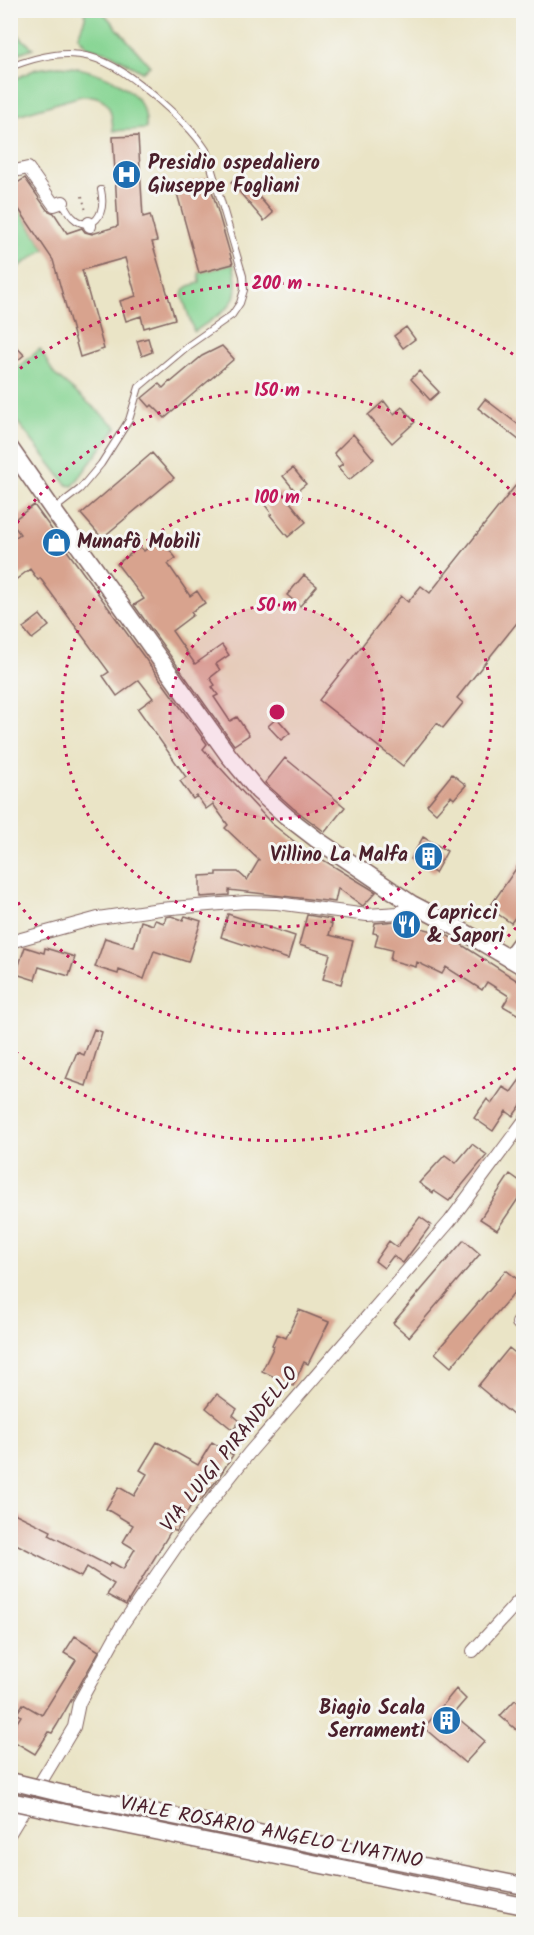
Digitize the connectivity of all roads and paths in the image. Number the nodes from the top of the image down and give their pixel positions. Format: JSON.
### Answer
{"nodes":[{"id":1,"x":10,"y":67,"type":"edge"},
{"id":2,"x":10,"y":172,"type":"edge"},
{"id":3,"x":101,"y":190,"type":"dead end"},
{"id":4,"x":63,"y":202,"type":"joint"},
{"id":5,"x":10,"y":448,"type":"edge"},
{"id":6,"x":52,"y":510,"type":"junction"},
{"id":7,"x":412,"y":904,"type":"junction"},
{"id":8,"x":524,"y":938,"type":"edge"},
{"id":9,"x":10,"y":942,"type":"edge"},
{"id":10,"x":516,"y":963,"type":"edge"},
{"id":11,"x":524,"y":1121,"type":"edge"},
{"id":12,"x":524,"y":1317,"type":"edge"},
{"id":13,"x":524,"y":1328,"type":"edge"},
{"id":14,"x":524,"y":1595,"type":"edge"},
{"id":15,"x":473,"y":1651,"type":"dead end"},
{"id":16,"x":10,"y":1781,"type":"edge"},
{"id":17,"x":10,"y":1801,"type":"edge"},
{"id":18,"x":10,"y":1833,"type":"edge"},
{"id":19,"x":524,"y":1886,"type":"edge"},
{"id":20,"x":524,"y":1906,"type":"edge"}],
"edges":[{"from":1,"to":6,"type":"lane"},
{"from":2,"to":4,"type":"street"},
{"from":3,"to":4,"type":"lane"},
{"from":5,"to":6,"type":"main road"},
{"from":6,"to":7,"type":"main road"},
{"from":7,"to":9,"type":"street"},
{"from":7,"to":10,"type":"main road"},
{"from":8,"to":10,"type":"main road"},
{"from":11,"to":18,"type":"street","name":"VIA LUIGI PIRANDELLO"},
{"from":12,"to":13,"type":"street"},
{"from":14,"to":15,"type":"street"},
{"from":16,"to":19,"type":"main road","name":"VIALE ROSARIO ANGELO LIVATINO","bridge":true},
{"from":17,"to":20,"type":"main road","name":"VIALE ROSARIO ANGELO LIVATINO","bridge":true}]}
